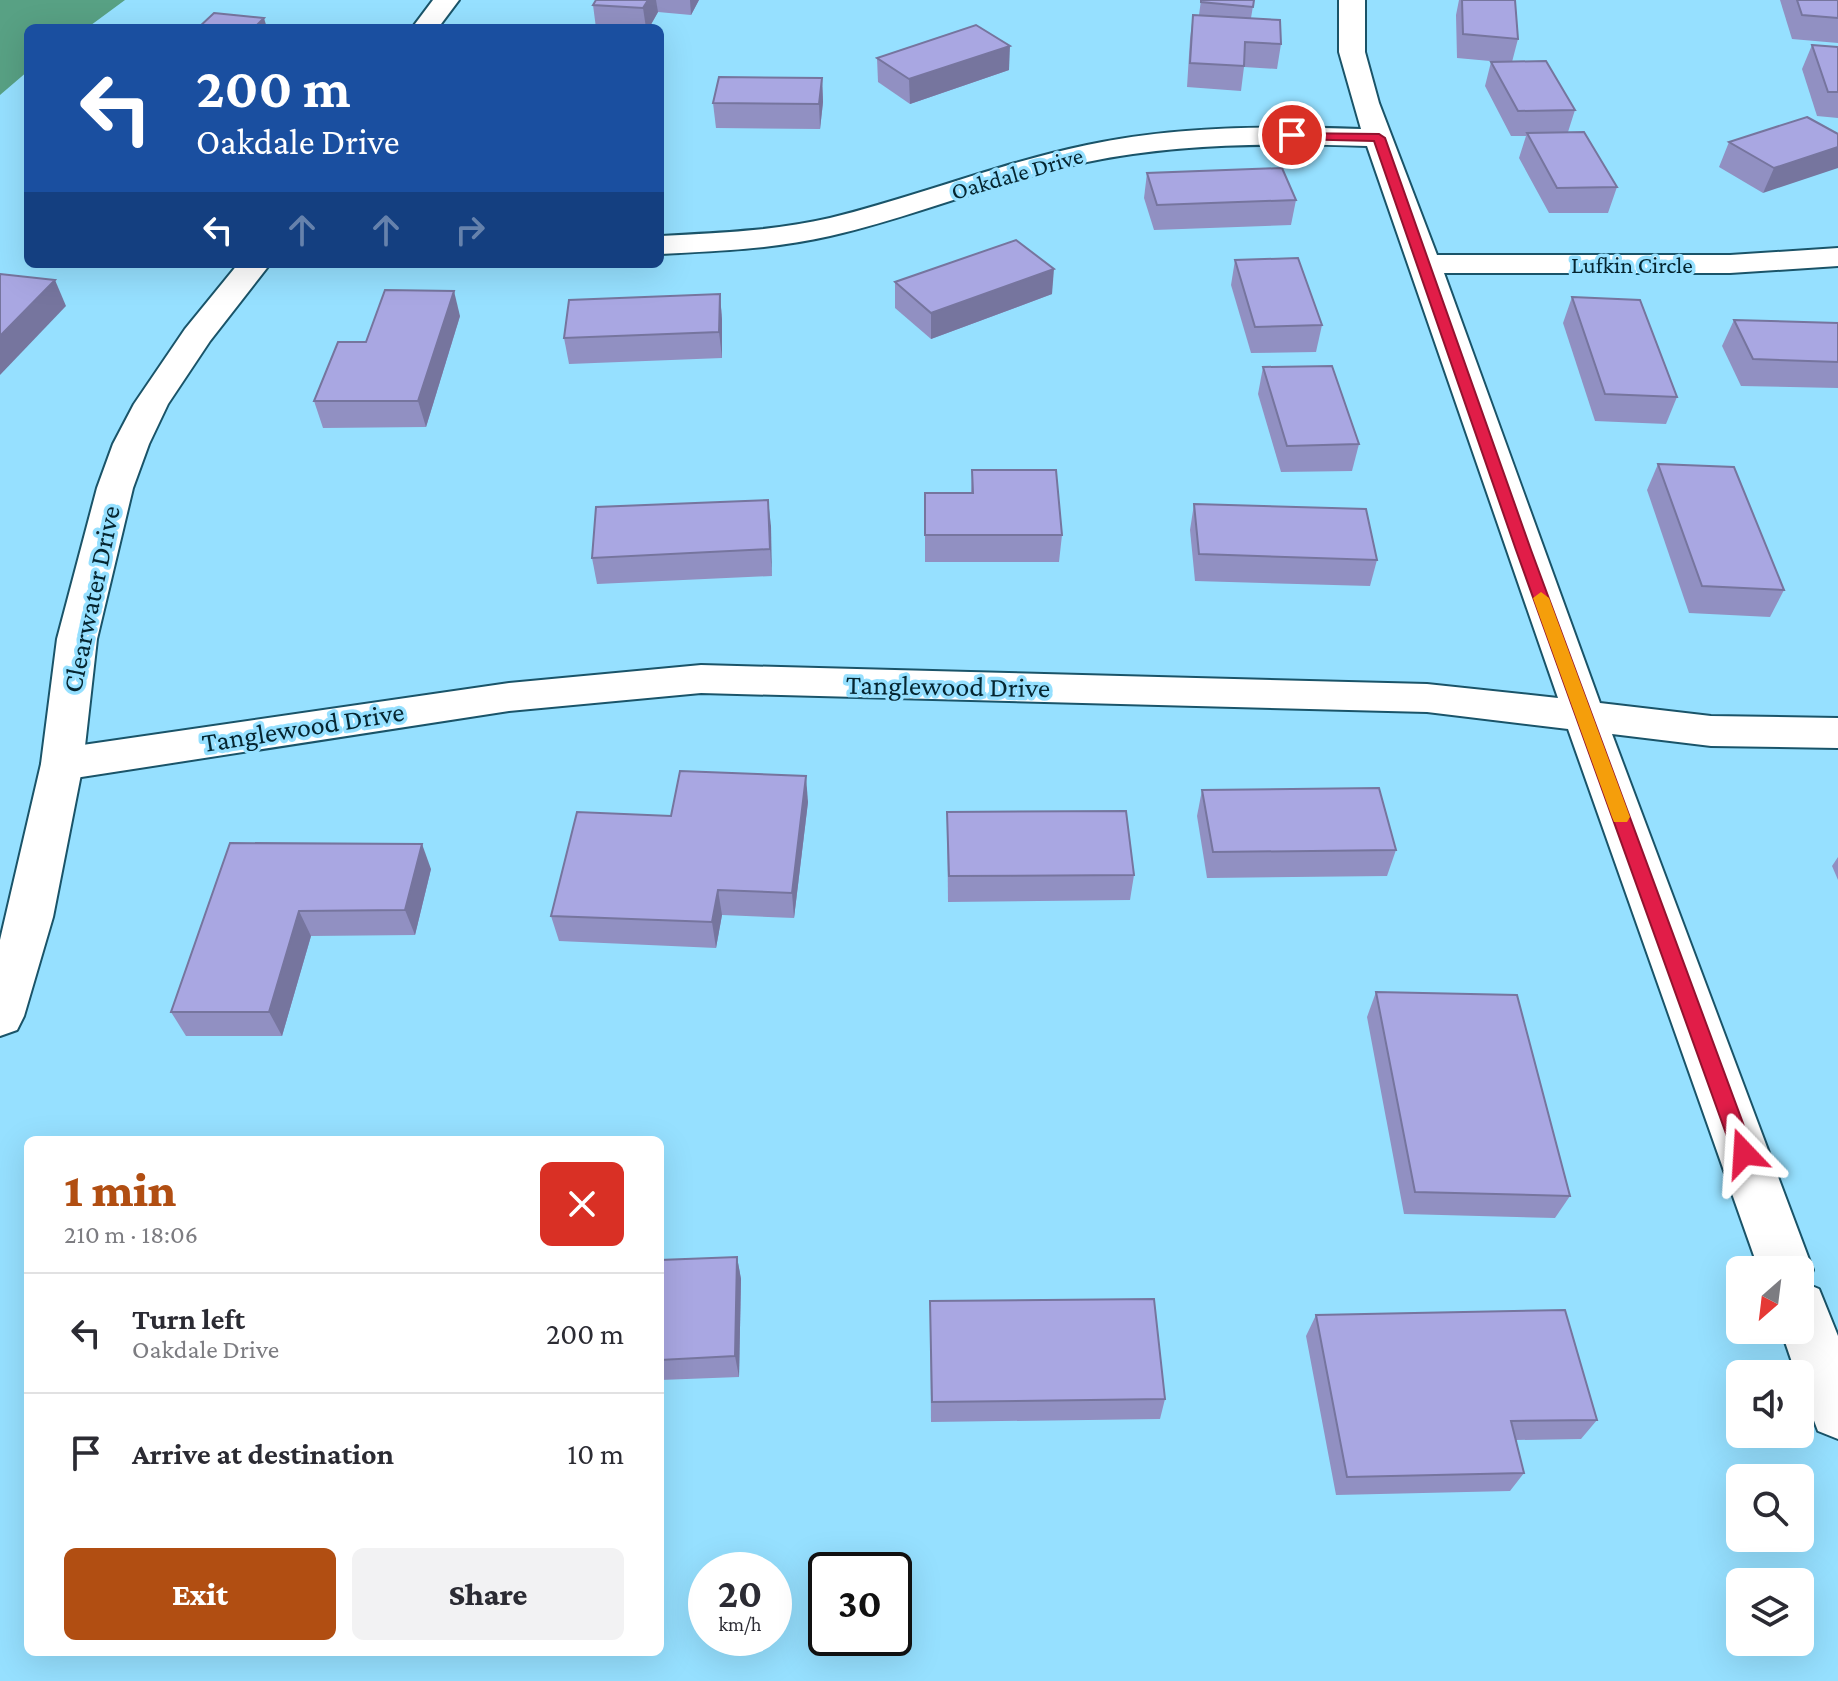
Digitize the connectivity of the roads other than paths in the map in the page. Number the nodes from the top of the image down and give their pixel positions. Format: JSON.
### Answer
{"nodes":[{"id":1,"x":446,"y":0,"type":"edge"},
{"id":2,"x":1352,"y":0,"type":"edge"},
{"id":3,"x":428,"y":24,"type":"edge"},
{"id":4,"x":1379,"y":138,"type":"junction"},
{"id":5,"x":664,"y":245,"type":"edge"},
{"id":6,"x":1838,"y":257,"type":"edge"},
{"id":7,"x":1425,"y":264,"type":"junction"},
{"id":8,"x":251,"y":268,"type":"edge"},
{"id":9,"x":1584,"y":716,"type":"junction"},
{"id":10,"x":1838,"y":733,"type":"edge"},
{"id":11,"x":62,"y":764,"type":"junction"},
{"id":12,"x":0,"y":1016,"type":"edge"},
{"id":13,"x":1781,"y":1256,"type":"edge"},
{"id":14,"x":1814,"y":1344,"type":"edge"},
{"id":15,"x":1838,"y":1411,"type":"edge"}],
"edges":[{"from":1,"to":3,"type":"street"},
{"from":2,"to":4,"type":"street"},
{"from":4,"to":5,"type":"street","name":"Oakdale Drive"},
{"from":4,"to":7,"type":"street"},
{"from":6,"to":7,"type":"street","name":"Lufkin Circle"},
{"from":7,"to":9,"type":"street"},
{"from":8,"to":11,"type":"street","name":"Clearwater Drive"},
{"from":9,"to":10,"type":"street","name":"Tanglewood Drive"},
{"from":9,"to":11,"type":"street","name":"Tanglewood Drive"},
{"from":9,"to":13,"type":"street"},
{"from":11,"to":12,"type":"street","name":"Clearwater Drive"},
{"from":14,"to":15,"type":"street"}]}
